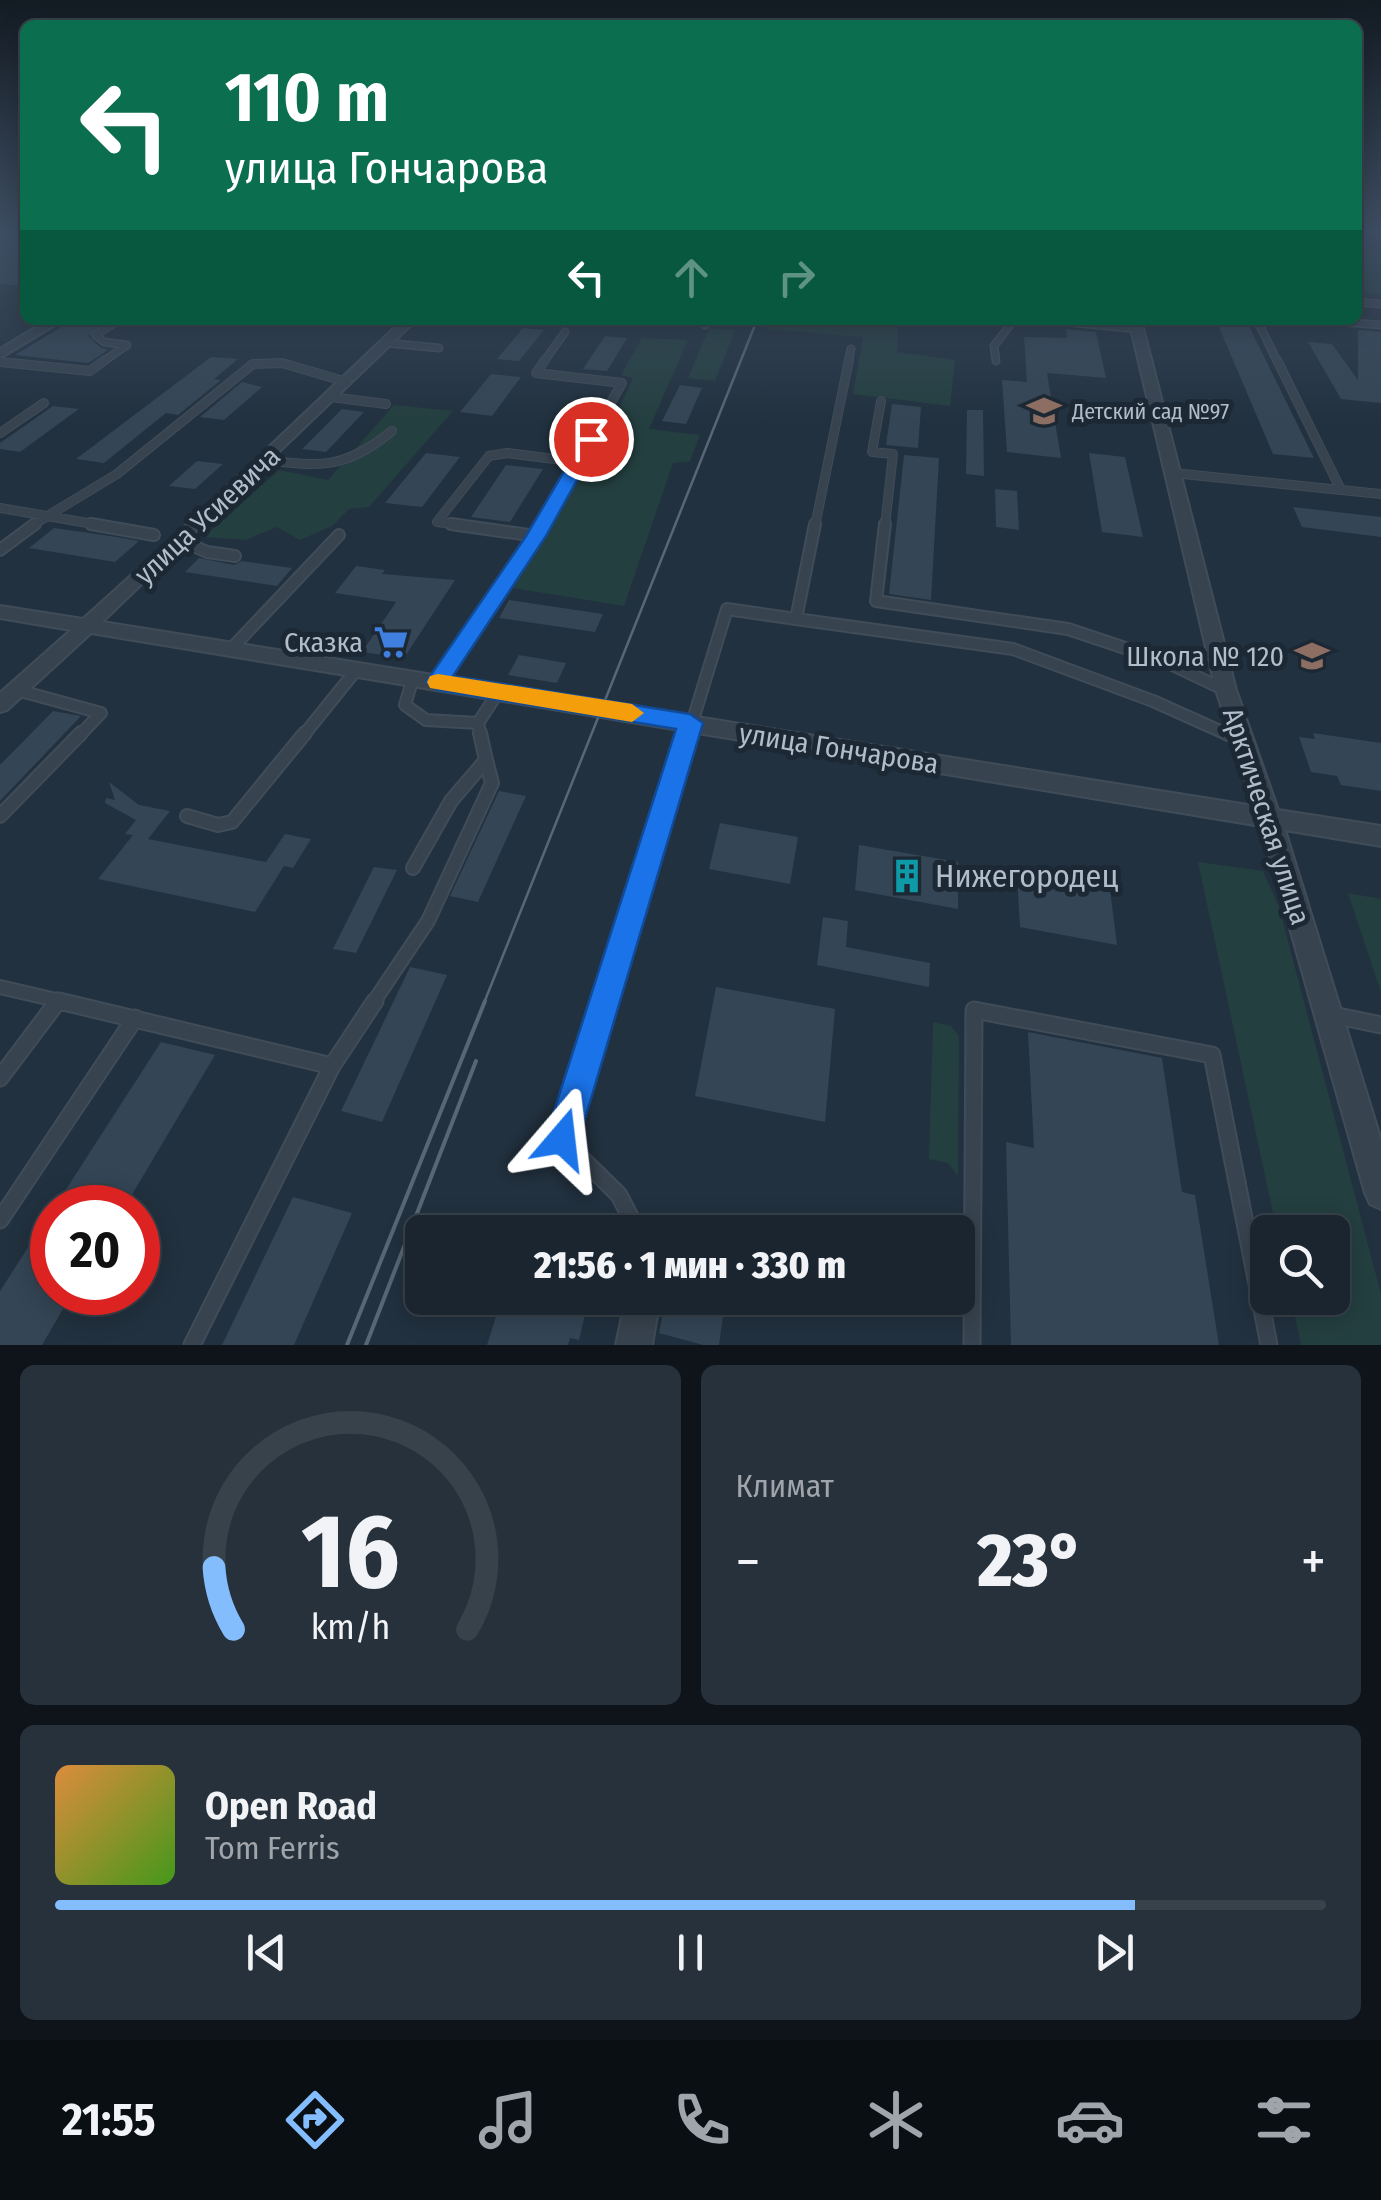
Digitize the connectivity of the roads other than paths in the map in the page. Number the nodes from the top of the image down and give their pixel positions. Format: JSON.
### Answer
{"nodes":[{"id":1,"x":49,"y":325,"type":"edge"},
{"id":2,"x":112,"y":325,"type":"edge"},
{"id":3,"x":405,"y":325,"type":"edge"},
{"id":4,"x":1010,"y":325,"type":"edge"},
{"id":5,"x":1136,"y":325,"type":"edge"},
{"id":6,"x":1259,"y":325,"type":"edge"},
{"id":7,"x":565,"y":332,"type":"dead end"},
{"id":8,"x":387,"y":343,"type":"junction"},
{"id":9,"x":439,"y":348,"type":"dead end"},
{"id":10,"x":851,"y":349,"type":"dead end"},
{"id":11,"x":0,"y":354,"type":"edge"},
{"id":12,"x":996,"y":360,"type":"dead end"},
{"id":13,"x":0,"y":362,"type":"edge"},
{"id":14,"x":346,"y":382,"type":"junction"},
{"id":15,"x":331,"y":397,"type":"junction"},
{"id":16,"x":881,"y":401,"type":"dead end"},
{"id":17,"x":44,"y":403,"type":"dead end"},
{"id":18,"x":386,"y":404,"type":"dead end"},
{"id":19,"x":392,"y":431,"type":"dead end"},
{"id":20,"x":0,"y":433,"type":"edge"},
{"id":21,"x":264,"y":460,"type":"junction"},
{"id":22,"x":578,"y":462,"type":"junction"},
{"id":23,"x":1174,"y":473,"type":"junction"},
{"id":24,"x":1341,"y":490,"type":"junction"},
{"id":25,"x":1381,"y":494,"type":"edge"},
{"id":26,"x":0,"y":508,"type":"edge"},
{"id":27,"x":44,"y":516,"type":"junction"},
{"id":28,"x":154,"y":536,"type":"dead end"},
{"id":29,"x":339,"y":536,"type":"dead end"},
{"id":30,"x":536,"y":536,"type":"junction"},
{"id":31,"x":181,"y":540,"type":"junction"},
{"id":32,"x":0,"y":550,"type":"edge"},
{"id":33,"x":235,"y":556,"type":"dead end"},
{"id":34,"x":0,"y":612,"type":"edge"},
{"id":35,"x":796,"y":619,"type":"junction"},
{"id":36,"x":86,"y":628,"type":"junction"},
{"id":37,"x":232,"y":649,"type":"junction"},
{"id":38,"x":357,"y":669,"type":"junction"},
{"id":39,"x":412,"y":678,"type":"junction"},
{"id":40,"x":437,"y":682,"type":"junction"},
{"id":41,"x":17,"y":690,"type":"junction"},
{"id":42,"x":1226,"y":690,"type":"junction"},
{"id":43,"x":499,"y":692,"type":"junction"},
{"id":44,"x":0,"y":706,"type":"edge"},
{"id":45,"x":478,"y":723,"type":"junction"},
{"id":46,"x":690,"y":723,"type":"junction"},
{"id":47,"x":1244,"y":741,"type":"junction"},
{"id":48,"x":486,"y":760,"type":"junction"},
{"id":49,"x":0,"y":816,"type":"edge"},
{"id":50,"x":187,"y":816,"type":"dead end"},
{"id":51,"x":1269,"y":818,"type":"junction"},
{"id":52,"x":1381,"y":836,"type":"edge"},
{"id":53,"x":413,"y":868,"type":"dead end"},
{"id":54,"x":0,"y":987,"type":"edge"},
{"id":55,"x":58,"y":1001,"type":"junction"},
{"id":56,"x":1328,"y":1014,"type":"junction"},
{"id":57,"x":135,"y":1018,"type":"junction"},
{"id":58,"x":1381,"y":1026,"type":"edge"},
{"id":59,"x":332,"y":1066,"type":"junction"},
{"id":60,"x":0,"y":1078,"type":"edge"},
{"id":61,"x":1381,"y":1193,"type":"edge"},
{"id":62,"x":632,"y":1215,"type":"edge"},
{"id":63,"x":0,"y":1220,"type":"edge"},
{"id":64,"x":640,"y":1315,"type":"edge"},
{"id":65,"x":192,"y":1345,"type":"edge"},
{"id":66,"x":634,"y":1345,"type":"edge"},
{"id":67,"x":972,"y":1345,"type":"edge"},
{"id":68,"x":1269,"y":1345,"type":"edge"}],
"edges":[{"from":1,"to":11,"type":"street"},
{"from":2,"to":13,"type":"lane"},
{"from":3,"to":8,"type":"street","name":"улица Усиевича"},
{"from":4,"to":12,"type":"lane"},
{"from":5,"to":23,"type":"street","name":"Арктическая улица"},
{"from":6,"to":24,"type":"lane"},
{"from":7,"to":22,"type":"lane"},
{"from":8,"to":9,"type":"lane"},
{"from":8,"to":14,"type":"street","name":"улица Усиевича"},
{"from":10,"to":35,"type":"lane"},
{"from":14,"to":15,"type":"street","name":"улица Усиевича"},
{"from":14,"to":27,"type":"lane"},
{"from":15,"to":18,"type":"lane"},
{"from":15,"to":21,"type":"street","name":"улица Усиевича"},
{"from":16,"to":42,"type":"lane"},
{"from":17,"to":20,"type":"lane"},
{"from":19,"to":21,"type":"lane"},
{"from":21,"to":31,"type":"street","name":"улица Усиевича"},
{"from":22,"to":30,"type":"lane"},
{"from":22,"to":30,"type":"lane"},
{"from":23,"to":24,"type":"lane"},
{"from":23,"to":42,"type":"street","name":"Арктическая улица"},
{"from":24,"to":25,"type":"lane"},
{"from":26,"to":27,"type":"lane"},
{"from":27,"to":28,"type":"lane"},
{"from":27,"to":32,"type":"lane"},
{"from":29,"to":37,"type":"lane"},
{"from":30,"to":40,"type":"lane"},
{"from":31,"to":33,"type":"lane"},
{"from":31,"to":36,"type":"street","name":"улица Усиевича"},
{"from":34,"to":36,"type":"street","name":"улица Гончарова"},
{"from":35,"to":46,"type":"lane"},
{"from":35,"to":47,"type":"lane"},
{"from":36,"to":37,"type":"street","name":"улица Гончарова"},
{"from":36,"to":41,"type":"street","name":"улица Усиевича"},
{"from":37,"to":38,"type":"street","name":"улица Гончарова"},
{"from":38,"to":39,"type":"street","name":"улица Гончарова"},
{"from":38,"to":50,"type":"lane"},
{"from":39,"to":40,"type":"street","name":"улица Гончарова"},
{"from":39,"to":45,"type":"lane"},
{"from":40,"to":43,"type":"street","name":"улица Гончарова"},
{"from":41,"to":44,"type":"street","name":"улица Усиевича"},
{"from":41,"to":49,"type":"lane"},
{"from":42,"to":47,"type":"street","name":"Арктическая улица"},
{"from":43,"to":45,"type":"lane"},
{"from":43,"to":46,"type":"street","name":"улица Гончарова"},
{"from":45,"to":48,"type":"lane"},
{"from":46,"to":51,"type":"street","name":"улица Гончарова"},
{"from":46,"to":62,"type":"lane"},
{"from":47,"to":51,"type":"street","name":"Арктическая улица"},
{"from":48,"to":53,"type":"lane"},
{"from":48,"to":59,"type":"lane"},
{"from":51,"to":52,"type":"street","name":"улица Гончарова"},
{"from":51,"to":56,"type":"street","name":"Арктическая улица"},
{"from":54,"to":55,"type":"lane"},
{"from":55,"to":57,"type":"lane"},
{"from":55,"to":60,"type":"lane"},
{"from":56,"to":58,"type":"lane"},
{"from":56,"to":61,"type":"street","name":"Арктическая улица"},
{"from":57,"to":59,"type":"lane"},
{"from":57,"to":63,"type":"lane"},
{"from":59,"to":65,"type":"lane"},
{"from":64,"to":66,"type":"street"},
{"from":67,"to":68,"type":"lane"}]}
